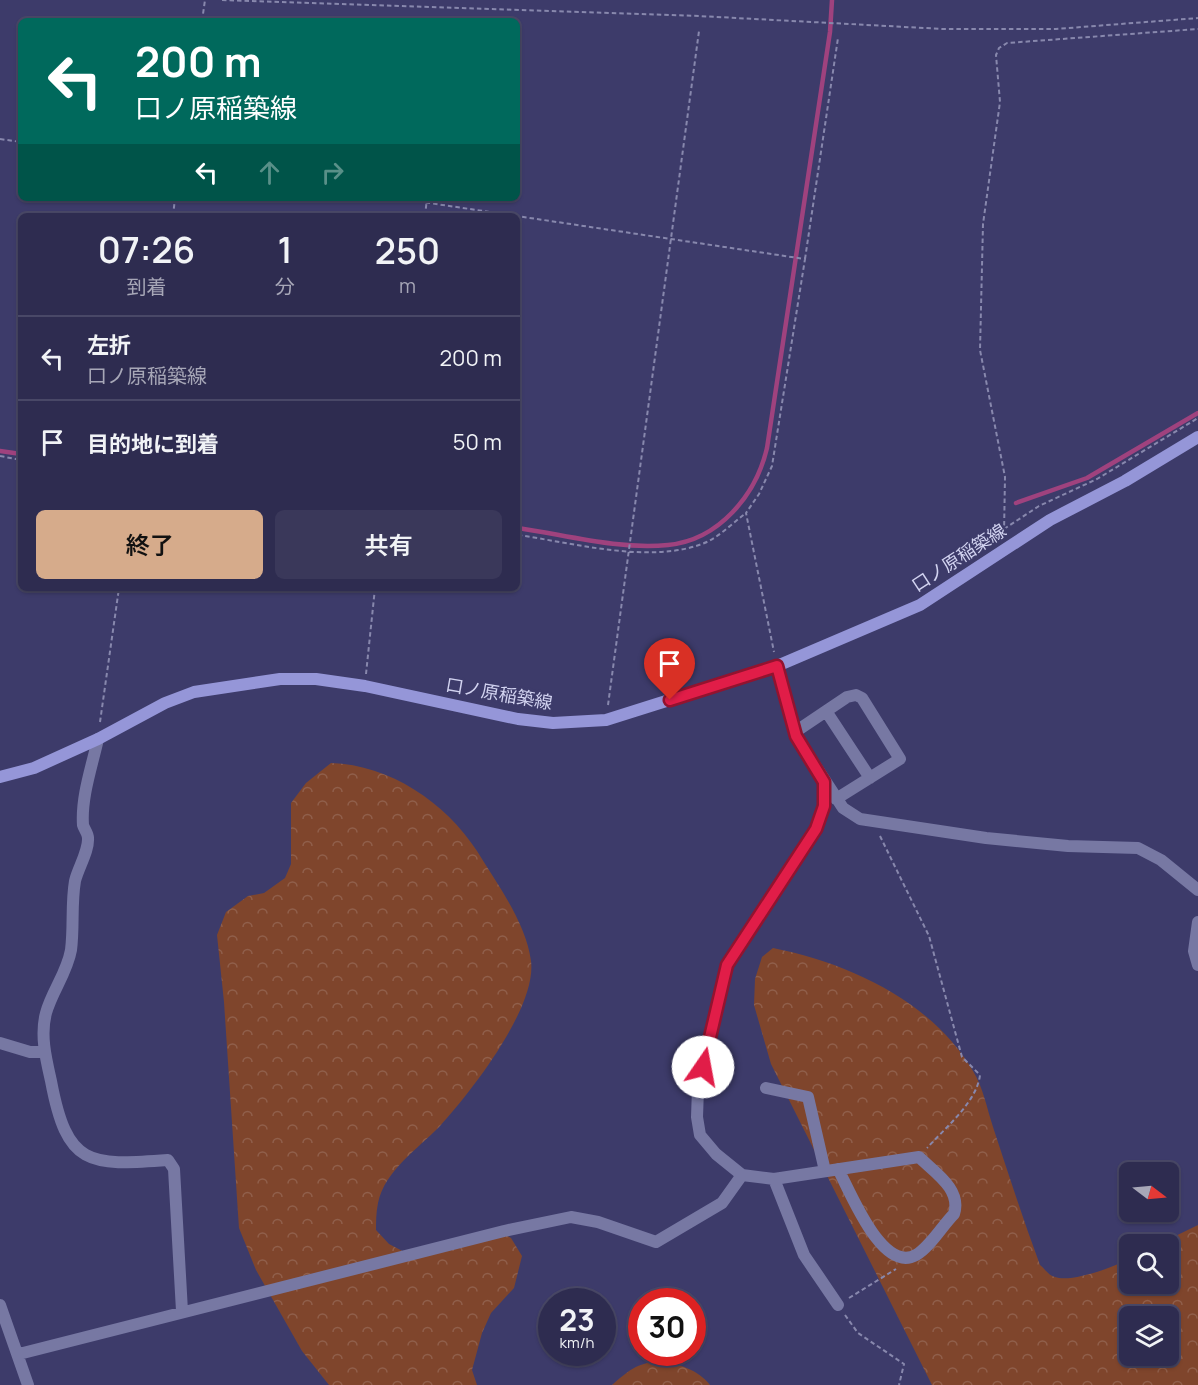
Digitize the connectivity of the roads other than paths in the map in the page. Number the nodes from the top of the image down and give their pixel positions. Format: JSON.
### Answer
{"nodes":[{"id":1,"x":1198,"y":437,"type":"edge"},
{"id":2,"x":777,"y":666,"type":"junction"},
{"id":3,"x":826,"y":711,"type":"junction"},
{"id":4,"x":795,"y":732,"type":"junction"},
{"id":5,"x":98,"y":740,"type":"junction"},
{"id":6,"x":0,"y":777,"type":"edge"},
{"id":7,"x":870,"y":778,"type":"junction"},
{"id":8,"x":824,"y":782,"type":"junction"},
{"id":9,"x":836,"y":799,"type":"junction"},
{"id":10,"x":1198,"y":890,"type":"edge"},
{"id":11,"x":1198,"y":922,"type":"edge"},
{"id":12,"x":1198,"y":965,"type":"edge"},
{"id":13,"x":0,"y":1043,"type":"edge"},
{"id":14,"x":45,"y":1052,"type":"junction"},
{"id":15,"x":766,"y":1088,"type":"dead end"},
{"id":16,"x":831,"y":1170,"type":"junction"},
{"id":17,"x":742,"y":1175,"type":"junction"},
{"id":18,"x":774,"y":1179,"type":"junction"},
{"id":19,"x":0,"y":1305,"type":"edge"},
{"id":20,"x":838,"y":1305,"type":"road end"},
{"id":21,"x":182,"y":1311,"type":"junction"},
{"id":22,"x":19,"y":1354,"type":"junction"},
{"id":23,"x":28,"y":1385,"type":"edge"}],
"edges":[{"from":1,"to":2,"type":"main road","name":"口ノ原稲築線"},
{"from":2,"to":4,"type":"street"},
{"from":2,"to":5,"type":"main road","name":"口ノ原稲築線"},
{"from":3,"to":4,"type":"street"},
{"from":3,"to":7,"type":"street"},
{"from":3,"to":7,"type":"street"},
{"from":4,"to":8,"type":"street"},
{"from":5,"to":6,"type":"main road","name":"口ノ原稲築線"},
{"from":5,"to":14,"type":"street"},
{"from":7,"to":9,"type":"street"},
{"from":8,"to":9,"type":"street"},
{"from":8,"to":17,"type":"street"},
{"from":9,"to":10,"type":"street"},
{"from":11,"to":12,"type":"street"},
{"from":13,"to":14,"type":"street"},
{"from":14,"to":21,"type":"street"},
{"from":15,"to":16,"type":"street"},
{"from":16,"to":16,"type":"street"},
{"from":16,"to":18,"type":"street"},
{"from":17,"to":18,"type":"street"},
{"from":17,"to":21,"type":"street"},
{"from":18,"to":20,"type":"street"},
{"from":19,"to":22,"type":"street"},
{"from":21,"to":22,"type":"street"},
{"from":22,"to":23,"type":"street"}]}
